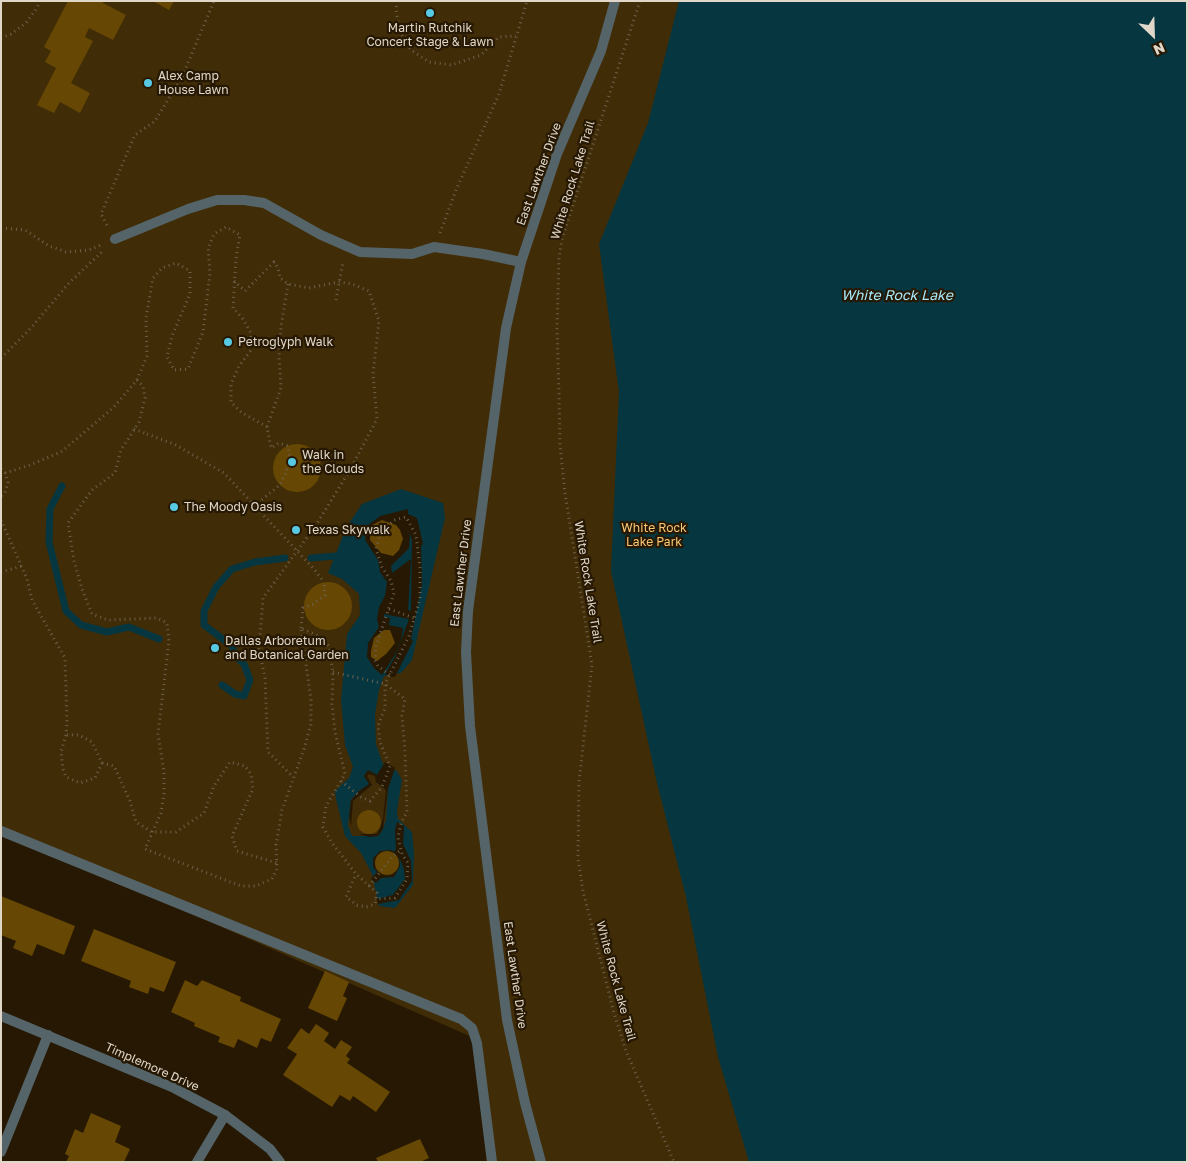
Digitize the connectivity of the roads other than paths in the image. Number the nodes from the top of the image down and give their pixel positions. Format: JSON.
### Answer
{"nodes":[{"id":1,"x":615,"y":1,"type":"edge"},
{"id":2,"x":115,"y":239,"type":"road end"},
{"id":3,"x":521,"y":262,"type":"junction"},
{"id":4,"x":1,"y":831,"type":"edge"},
{"id":5,"x":1,"y":1016,"type":"edge"},
{"id":6,"x":48,"y":1035,"type":"junction"},
{"id":7,"x":226,"y":1115,"type":"junction"},
{"id":8,"x":1,"y":1152,"type":"edge"},
{"id":9,"x":197,"y":1162,"type":"edge"},
{"id":10,"x":280,"y":1162,"type":"edge"},
{"id":11,"x":492,"y":1162,"type":"edge"},
{"id":12,"x":542,"y":1162,"type":"edge"}],
"edges":[{"from":1,"to":3,"type":"street","name":"East Lawther Drive"},
{"from":2,"to":3,"type":"street"},
{"from":3,"to":12,"type":"street","name":"East Lawther Drive"},
{"from":4,"to":11,"type":"street"},
{"from":5,"to":6,"type":"street","name":"Timplemore Drive"},
{"from":6,"to":7,"type":"street","name":"Timplemore Drive"},
{"from":6,"to":8,"type":"street"},
{"from":7,"to":9,"type":"street"},
{"from":7,"to":10,"type":"street","name":"Timplemore Drive"}]}
